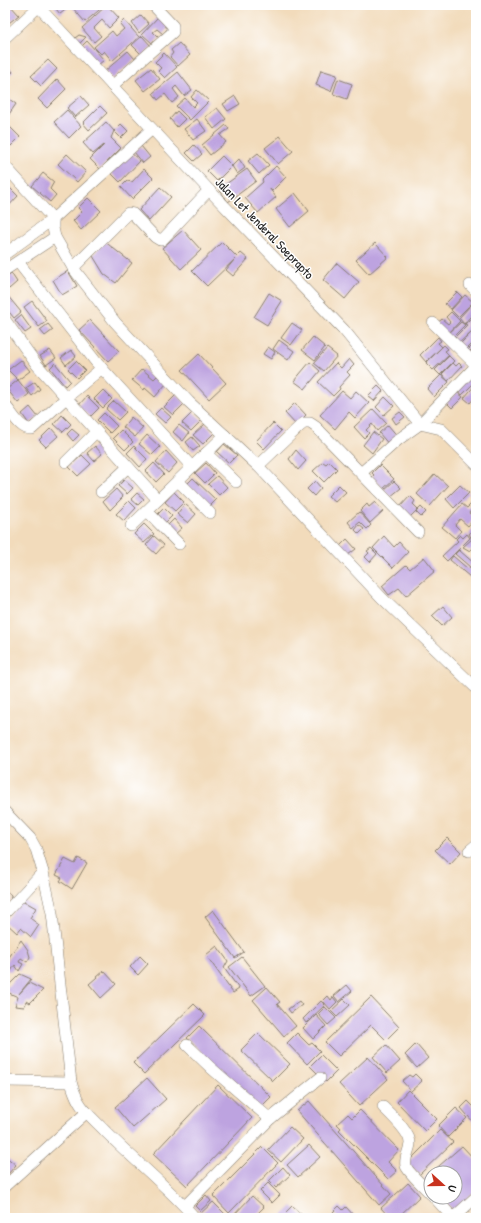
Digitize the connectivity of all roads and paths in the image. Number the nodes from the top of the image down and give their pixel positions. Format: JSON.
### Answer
{"nodes":[{"id":1,"x":153,"y":5,"type":"edge"},
{"id":2,"x":38,"y":6,"type":"edge"},
{"id":3,"x":5,"y":38,"type":"edge"},
{"id":4,"x":112,"y":86,"type":"junction"},
{"id":5,"x":152,"y":129,"type":"junction"},
{"id":6,"x":5,"y":166,"type":"edge"},
{"id":7,"x":209,"y":190,"type":"junction"},
{"id":8,"x":53,"y":218,"type":"junction"},
{"id":9,"x":55,"y":237,"type":"junction"},
{"id":10,"x":5,"y":254,"type":"edge"},
{"id":11,"x":18,"y":262,"type":"junction"},
{"id":12,"x":73,"y":268,"type":"junction"},
{"id":13,"x":5,"y":270,"type":"edge"},
{"id":14,"x":5,"y":320,"type":"edge"},
{"id":15,"x":433,"y":323,"type":"dead end"},
{"id":16,"x":476,"y":365,"type":"edge"},
{"id":17,"x":102,"y":368,"type":"junction"},
{"id":18,"x":66,"y":398,"type":"junction"},
{"id":19,"x":5,"y":405,"type":"edge"},
{"id":20,"x":420,"y":424,"type":"junction"},
{"id":21,"x":96,"y":432,"type":"junction"},
{"id":22,"x":225,"y":435,"type":"junction"},
{"id":23,"x":206,"y":453,"type":"junction"},
{"id":24,"x":66,"y":462,"type":"dead end"},
{"id":25,"x":476,"y":464,"type":"edge"},
{"id":26,"x":258,"y":466,"type":"junction"},
{"id":27,"x":128,"y":467,"type":"junction"},
{"id":28,"x":192,"y":467,"type":"junction"},
{"id":29,"x":361,"y":473,"type":"junction"},
{"id":30,"x":178,"y":481,"type":"junction"},
{"id":31,"x":236,"y":482,"type":"dead end"},
{"id":32,"x":101,"y":492,"type":"dead end"},
{"id":33,"x":158,"y":500,"type":"junction"},
{"id":34,"x":147,"y":511,"type":"junction"},
{"id":35,"x":210,"y":513,"type":"dead end"},
{"id":36,"x":132,"y":526,"type":"dead end"},
{"id":37,"x":418,"y":532,"type":"dead end"},
{"id":38,"x":179,"y":544,"type":"dead end"},
{"id":39,"x":476,"y":688,"type":"edge"},
{"id":40,"x":5,"y":812,"type":"edge"},
{"id":41,"x":43,"y":872,"type":"junction"},
{"id":42,"x":5,"y":913,"type":"edge"},
{"id":43,"x":187,"y":1045,"type":"dead end"},
{"id":44,"x":320,"y":1078,"type":"dead end"},
{"id":45,"x":5,"y":1081,"type":"edge"},
{"id":46,"x":71,"y":1082,"type":"junction"},
{"id":47,"x":383,"y":1106,"type":"dead end"},
{"id":48,"x":87,"y":1112,"type":"junction"},
{"id":49,"x":270,"y":1119,"type":"junction"},
{"id":50,"x":423,"y":1185,"type":"edge"},
{"id":51,"x":5,"y":1186,"type":"edge"},
{"id":52,"x":476,"y":1197,"type":"edge"},
{"id":53,"x":441,"y":1205,"type":"edge"},
{"id":54,"x":185,"y":1206,"type":"junction"},
{"id":55,"x":195,"y":1218,"type":"edge"},
{"id":56,"x":453,"y":1218,"type":"edge"}],
"edges":[{"from":1,"to":4,"type":"street"},
{"from":2,"to":3,"type":"street"},
{"from":2,"to":4,"type":"street","name":"Jalan Let Jenderal Soeprapto"},
{"from":4,"to":5,"type":"street","name":"Jalan Let Jenderal Soeprapto"},
{"from":5,"to":7,"type":"street","name":"Jalan Let Jenderal Soeprapto"},
{"from":5,"to":8,"type":"street"},
{"from":6,"to":8,"type":"street"},
{"from":7,"to":12,"type":"street"},
{"from":7,"to":20,"type":"street","name":"Jalan Let Jenderal Soeprapto"},
{"from":8,"to":9,"type":"street"},
{"from":8,"to":10,"type":"street"},
{"from":9,"to":11,"type":"street"},
{"from":9,"to":12,"type":"street"},
{"from":11,"to":13,"type":"street"},
{"from":11,"to":17,"type":"street"},
{"from":12,"to":22,"type":"street"},
{"from":14,"to":18,"type":"street"},
{"from":15,"to":16,"type":"street"},
{"from":16,"to":20,"type":"street"},
{"from":17,"to":18,"type":"street"},
{"from":17,"to":28,"type":"street"},
{"from":18,"to":19,"type":"street"},
{"from":18,"to":21,"type":"street"},
{"from":20,"to":25,"type":"street"},
{"from":20,"to":29,"type":"street"},
{"from":21,"to":24,"type":"street"},
{"from":21,"to":27,"type":"street"},
{"from":22,"to":23,"type":"street"},
{"from":22,"to":26,"type":"street"},
{"from":23,"to":28,"type":"street"},
{"from":23,"to":31,"type":"street"},
{"from":26,"to":29,"type":"street"},
{"from":26,"to":39,"type":"street"},
{"from":27,"to":32,"type":"street"},
{"from":27,"to":33,"type":"street"},
{"from":28,"to":30,"type":"street"},
{"from":29,"to":37,"type":"street"},
{"from":30,"to":33,"type":"street"},
{"from":30,"to":35,"type":"street"},
{"from":33,"to":34,"type":"street"},
{"from":34,"to":36,"type":"street"},
{"from":34,"to":38,"type":"street"},
{"from":40,"to":41,"type":"street"},
{"from":41,"to":42,"type":"street"},
{"from":41,"to":46,"type":"street"},
{"from":43,"to":49,"type":"street"},
{"from":44,"to":49,"type":"street"},
{"from":45,"to":46,"type":"street"},
{"from":46,"to":48,"type":"street"},
{"from":47,"to":50,"type":"street"},
{"from":48,"to":51,"type":"street"},
{"from":48,"to":54,"type":"street"},
{"from":49,"to":54,"type":"street"},
{"from":52,"to":56,"type":"street"},
{"from":53,"to":56,"type":"street"},
{"from":54,"to":55,"type":"street"}]}
